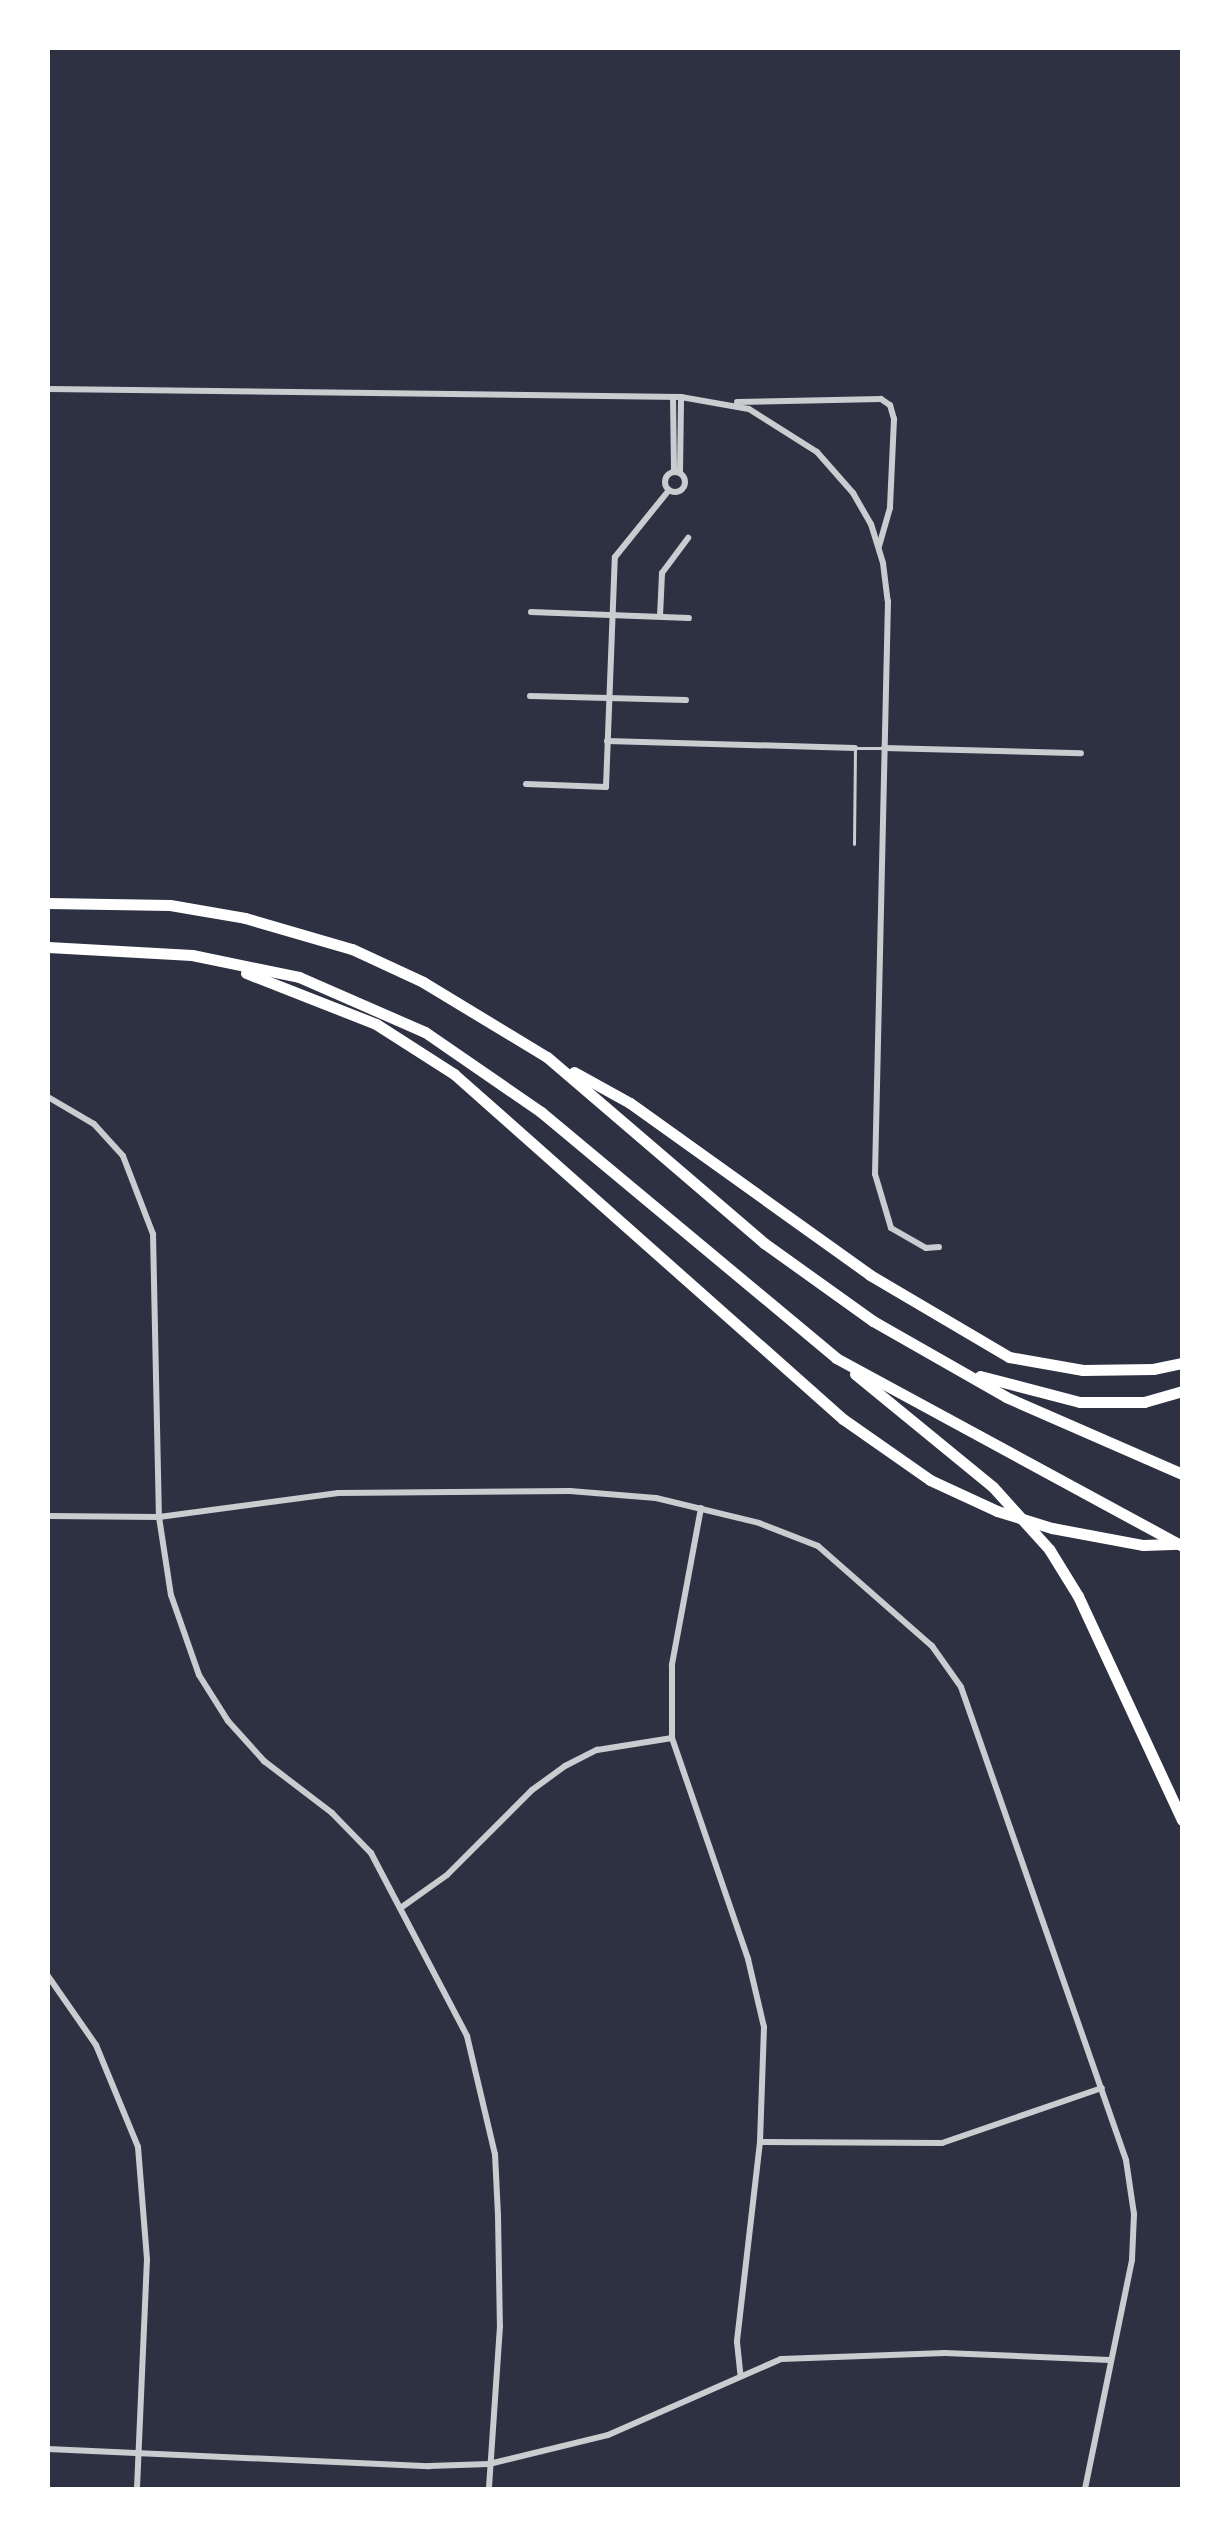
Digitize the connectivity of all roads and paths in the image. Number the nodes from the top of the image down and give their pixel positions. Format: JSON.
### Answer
{"nodes":[{"id":1,"x":48,"y":389,"type":"edge"},
{"id":2,"x":677,"y":397,"type":"junction"},
{"id":3,"x":730,"y":402,"type":"junction"},
{"id":4,"x":677,"y":472,"type":"junction"},
{"id":5,"x":669,"y":490,"type":"junction"},
{"id":6,"x":688,"y":538,"type":"dead end"},
{"id":7,"x":879,"y":549,"type":"junction"},
{"id":8,"x":531,"y":612,"type":"dead end"},
{"id":9,"x":612,"y":615,"type":"junction"},
{"id":10,"x":660,"y":616,"type":"junction"},
{"id":11,"x":689,"y":618,"type":"dead end"},
{"id":12,"x":530,"y":696,"type":"dead end"},
{"id":13,"x":608,"y":698,"type":"junction"},
{"id":14,"x":686,"y":700,"type":"dead end"},
{"id":15,"x":607,"y":741,"type":"junction"},
{"id":16,"x":855,"y":748,"type":"junction"},
{"id":17,"x":884,"y":748,"type":"junction"},
{"id":18,"x":1081,"y":753,"type":"dead end"},
{"id":19,"x":526,"y":784,"type":"dead end"},
{"id":20,"x":854,"y":844,"type":"dead end"},
{"id":21,"x":48,"y":903,"type":"edge"},
{"id":22,"x":48,"y":947,"type":"edge"},
{"id":23,"x":192,"y":955,"type":"junction"},
{"id":24,"x":547,"y":1057,"type":"junction"},
{"id":25,"x":48,"y":1097,"type":"edge"},
{"id":26,"x":939,"y":1247,"type":"dead end"},
{"id":27,"x":836,"y":1358,"type":"junction"},
{"id":28,"x":1182,"y":1363,"type":"edge"},
{"id":29,"x":957,"y":1369,"type":"junction"},
{"id":30,"x":1182,"y":1391,"type":"edge"},
{"id":31,"x":1182,"y":1474,"type":"edge"},
{"id":32,"x":701,"y":1508,"type":"junction"},
{"id":33,"x":48,"y":1516,"type":"edge"},
{"id":34,"x":159,"y":1517,"type":"junction"},
{"id":35,"x":1182,"y":1545,"type":"edge"},
{"id":36,"x":672,"y":1738,"type":"junction"},
{"id":37,"x":1182,"y":1820,"type":"edge"},
{"id":38,"x":402,"y":1907,"type":"junction"},
{"id":39,"x":48,"y":1976,"type":"edge"},
{"id":40,"x":1102,"y":2088,"type":"junction"},
{"id":41,"x":760,"y":2142,"type":"junction"},
{"id":42,"x":1110,"y":2360,"type":"junction"},
{"id":43,"x":740,"y":2373,"type":"junction"},
{"id":44,"x":48,"y":2449,"type":"edge"},
{"id":45,"x":141,"y":2453,"type":"junction"},
{"id":46,"x":489,"y":2464,"type":"junction"},
{"id":47,"x":137,"y":2489,"type":"edge"},
{"id":48,"x":489,"y":2489,"type":"edge"},
{"id":49,"x":1085,"y":2489,"type":"edge"}],
"edges":[{"from":1,"to":2,"type":"street"},
{"from":2,"to":3,"type":"street"},
{"from":2,"to":4,"type":"street"},
{"from":3,"to":7,"type":"street"},
{"from":3,"to":7,"type":"street"},
{"from":4,"to":5,"type":"street"},
{"from":4,"to":5,"type":"street"},
{"from":5,"to":9,"type":"street"},
{"from":6,"to":10,"type":"street"},
{"from":7,"to":17,"type":"street"},
{"from":8,"to":9,"type":"street"},
{"from":9,"to":10,"type":"street"},
{"from":9,"to":13,"type":"street"},
{"from":10,"to":11,"type":"street"},
{"from":12,"to":13,"type":"street"},
{"from":13,"to":14,"type":"street"},
{"from":13,"to":15,"type":"street"},
{"from":15,"to":16,"type":"street"},
{"from":15,"to":19,"type":"street"},
{"from":16,"to":17,"type":"lane"},
{"from":16,"to":20,"type":"lane"},
{"from":17,"to":18,"type":"street"},
{"from":17,"to":26,"type":"street"},
{"from":21,"to":24,"type":"highway"},
{"from":22,"to":23,"type":"highway"},
{"from":23,"to":27,"type":"highway"},
{"from":23,"to":35,"type":"highway"},
{"from":24,"to":28,"type":"highway"},
{"from":24,"to":29,"type":"highway"},
{"from":25,"to":34,"type":"street"},
{"from":27,"to":35,"type":"highway"},
{"from":27,"to":37,"type":"highway"},
{"from":29,"to":30,"type":"highway"},
{"from":29,"to":31,"type":"highway"},
{"from":32,"to":34,"type":"street"},
{"from":32,"to":36,"type":"street"},
{"from":32,"to":40,"type":"street"},
{"from":33,"to":34,"type":"street"},
{"from":34,"to":38,"type":"street"},
{"from":36,"to":38,"type":"street"},
{"from":36,"to":41,"type":"street"},
{"from":38,"to":46,"type":"street"},
{"from":39,"to":45,"type":"street"},
{"from":40,"to":41,"type":"street"},
{"from":40,"to":42,"type":"street"},
{"from":41,"to":43,"type":"street"},
{"from":42,"to":43,"type":"street"},
{"from":42,"to":49,"type":"street"},
{"from":43,"to":46,"type":"street"},
{"from":44,"to":45,"type":"street"},
{"from":45,"to":46,"type":"street"},
{"from":45,"to":47,"type":"street"},
{"from":46,"to":48,"type":"street"}]}
